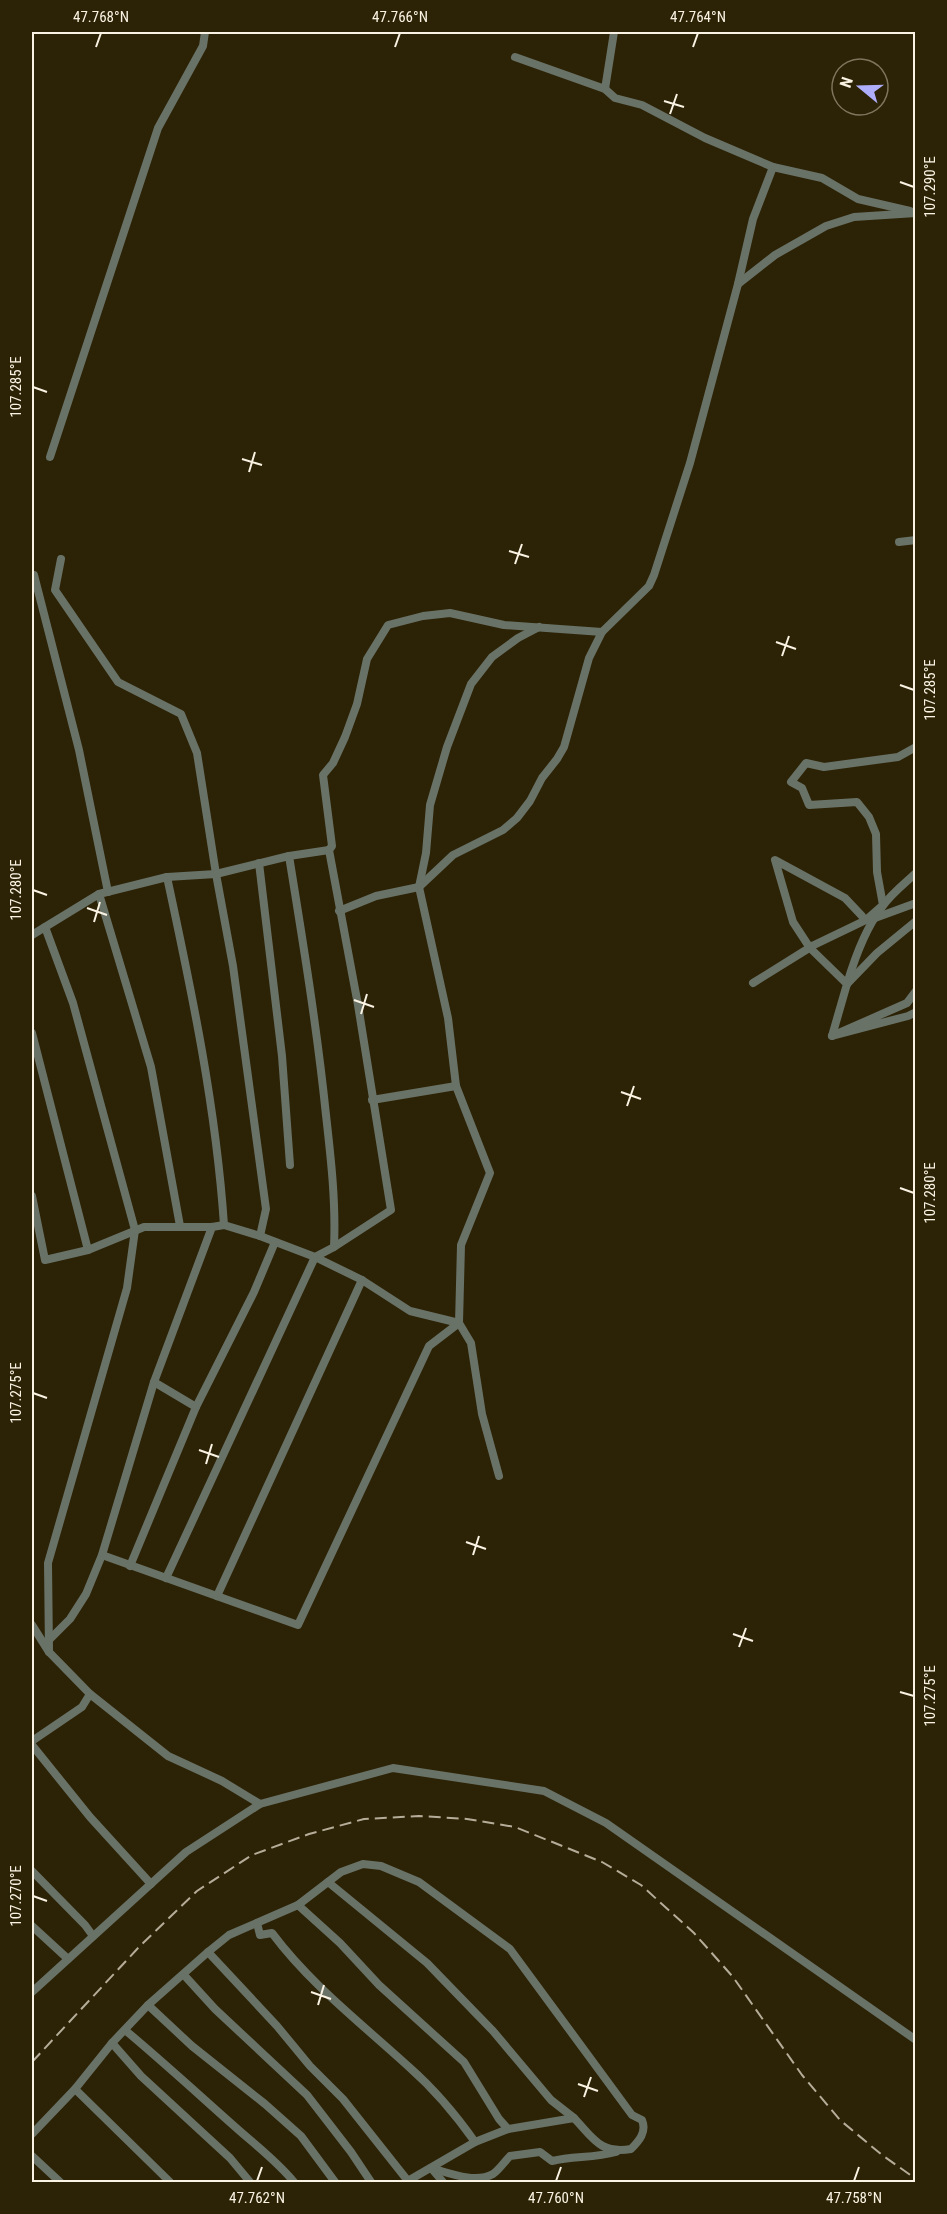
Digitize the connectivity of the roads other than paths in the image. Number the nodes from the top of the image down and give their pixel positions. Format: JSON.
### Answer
{"nodes":[{"id":1,"x":205,"y":32,"type":"edge"},
{"id":2,"x":614,"y":32,"type":"edge"},
{"id":3,"x":515,"y":57,"type":"dead end"},
{"id":4,"x":605,"y":89,"type":"junction"},
{"id":5,"x":773,"y":167,"type":"junction"},
{"id":6,"x":915,"y":213,"type":"edge"},
{"id":7,"x":738,"y":284,"type":"junction"},
{"id":8,"x":50,"y":457,"type":"dead end"},
{"id":9,"x":915,"y":540,"type":"edge"},
{"id":10,"x":899,"y":542,"type":"dead end"},
{"id":11,"x":61,"y":559,"type":"dead end"},
{"id":12,"x":34,"y":574,"type":"dead end"},
{"id":13,"x":540,"y":627,"type":"junction"},
{"id":14,"x":602,"y":632,"type":"junction"},
{"id":15,"x":915,"y":747,"type":"edge"},
{"id":16,"x":328,"y":850,"type":"junction"},
{"id":17,"x":289,"y":856,"type":"junction"},
{"id":18,"x":259,"y":863,"type":"junction"},
{"id":19,"x":915,"y":873,"type":"edge"},
{"id":20,"x":216,"y":874,"type":"junction"},
{"id":21,"x":167,"y":877,"type":"junction"},
{"id":22,"x":912,"y":880,"type":"edge"},
{"id":23,"x":419,"y":887,"type":"junction"},
{"id":24,"x":108,"y":892,"type":"junction"},
{"id":25,"x":99,"y":894,"type":"junction"},
{"id":26,"x":915,"y":903,"type":"edge"},
{"id":27,"x":883,"y":905,"type":"junction"},
{"id":28,"x":339,"y":911,"type":"junction"},
{"id":29,"x":862,"y":916,"type":"dead end"},
{"id":30,"x":874,"y":919,"type":"junction"},
{"id":31,"x":915,"y":921,"type":"edge"},
{"id":32,"x":45,"y":927,"type":"junction"},
{"id":33,"x":32,"y":935,"type":"edge"},
{"id":34,"x":810,"y":948,"type":"junction"},
{"id":35,"x":753,"y":983,"type":"dead end"},
{"id":36,"x":847,"y":984,"type":"junction"},
{"id":37,"x":915,"y":991,"type":"edge"},
{"id":38,"x":915,"y":1012,"type":"edge"},
{"id":39,"x":32,"y":1033,"type":"edge"},
{"id":40,"x":832,"y":1036,"type":"junction"},
{"id":41,"x":456,"y":1086,"type":"junction"},
{"id":42,"x":372,"y":1100,"type":"junction"},
{"id":43,"x":290,"y":1165,"type":"dead end"},
{"id":44,"x":32,"y":1196,"type":"edge"},
{"id":45,"x":224,"y":1225,"type":"junction"},
{"id":46,"x":180,"y":1226,"type":"junction"},
{"id":47,"x":212,"y":1227,"type":"junction"},
{"id":48,"x":135,"y":1230,"type":"junction"},
{"id":49,"x":260,"y":1236,"type":"junction"},
{"id":50,"x":275,"y":1242,"type":"junction"},
{"id":51,"x":334,"y":1247,"type":"junction"},
{"id":52,"x":88,"y":1250,"type":"junction"},
{"id":53,"x":315,"y":1257,"type":"junction"},
{"id":54,"x":362,"y":1280,"type":"junction"},
{"id":55,"x":459,"y":1323,"type":"junction"},
{"id":56,"x":154,"y":1382,"type":"junction"},
{"id":57,"x":196,"y":1407,"type":"junction"},
{"id":58,"x":499,"y":1476,"type":"dead end"},
{"id":59,"x":102,"y":1555,"type":"junction"},
{"id":60,"x":130,"y":1566,"type":"junction"},
{"id":61,"x":166,"y":1578,"type":"junction"},
{"id":62,"x":217,"y":1596,"type":"junction"},
{"id":63,"x":32,"y":1625,"type":"edge"},
{"id":64,"x":49,"y":1640,"type":"junction"},
{"id":65,"x":49,"y":1652,"type":"junction"},
{"id":66,"x":90,"y":1694,"type":"junction"},
{"id":67,"x":32,"y":1744,"type":"edge"},
{"id":68,"x":260,"y":1804,"type":"junction"},
{"id":69,"x":32,"y":1871,"type":"edge"},
{"id":70,"x":328,"y":1882,"type":"junction"},
{"id":71,"x":151,"y":1884,"type":"junction"},
{"id":72,"x":298,"y":1905,"type":"junction"},
{"id":73,"x":257,"y":1923,"type":"junction"},
{"id":74,"x":32,"y":1926,"type":"edge"},
{"id":75,"x":93,"y":1936,"type":"junction"},
{"id":76,"x":208,"y":1952,"type":"junction"},
{"id":77,"x":68,"y":1959,"type":"junction"},
{"id":78,"x":184,"y":1975,"type":"junction"},
{"id":79,"x":32,"y":1992,"type":"edge"},
{"id":80,"x":148,"y":2005,"type":"junction"},
{"id":81,"x":125,"y":2031,"type":"junction"},
{"id":82,"x":915,"y":2040,"type":"edge"},
{"id":83,"x":112,"y":2043,"type":"junction"},
{"id":84,"x":75,"y":2089,"type":"junction"},
{"id":85,"x":574,"y":2118,"type":"junction"},
{"id":86,"x":508,"y":2129,"type":"junction"},
{"id":87,"x":32,"y":2134,"type":"edge"},
{"id":88,"x":475,"y":2142,"type":"junction"},
{"id":89,"x":616,"y":2151,"type":"junction"},
{"id":90,"x":32,"y":2156,"type":"edge"},
{"id":91,"x":431,"y":2168,"type":"junction"},
{"id":92,"x":475,"y":2180,"type":"edge"},
{"id":93,"x":60,"y":2182,"type":"edge"},
{"id":94,"x":170,"y":2182,"type":"edge"},
{"id":95,"x":250,"y":2182,"type":"edge"},
{"id":96,"x":294,"y":2182,"type":"edge"},
{"id":97,"x":335,"y":2182,"type":"edge"},
{"id":98,"x":371,"y":2182,"type":"edge"},
{"id":99,"x":407,"y":2182,"type":"edge"},
{"id":100,"x":443,"y":2182,"type":"edge"}],
"edges":[{"from":1,"to":8,"type":"street"},
{"from":2,"to":4,"type":"street"},
{"from":3,"to":4,"type":"street"},
{"from":4,"to":5,"type":"street"},
{"from":5,"to":6,"type":"street"},
{"from":5,"to":7,"type":"street"},
{"from":6,"to":7,"type":"street"},
{"from":7,"to":14,"type":"street"},
{"from":9,"to":10,"type":"street"},
{"from":11,"to":20,"type":"street"},
{"from":12,"to":24,"type":"street"},
{"from":13,"to":14,"type":"street"},
{"from":13,"to":16,"type":"street"},
{"from":13,"to":23,"type":"street"},
{"from":14,"to":23,"type":"street"},
{"from":15,"to":27,"type":"street"},
{"from":16,"to":17,"type":"street"},
{"from":16,"to":28,"type":"street"},
{"from":17,"to":18,"type":"street"},
{"from":17,"to":51,"type":"street"},
{"from":18,"to":20,"type":"street"},
{"from":18,"to":43,"type":"street"},
{"from":19,"to":22,"type":"street"},
{"from":20,"to":21,"type":"street"},
{"from":20,"to":49,"type":"street"},
{"from":21,"to":24,"type":"street"},
{"from":21,"to":45,"type":"street"},
{"from":22,"to":27,"type":"street"},
{"from":23,"to":28,"type":"street"},
{"from":23,"to":41,"type":"street"},
{"from":24,"to":25,"type":"street"},
{"from":25,"to":32,"type":"street"},
{"from":25,"to":46,"type":"street"},
{"from":26,"to":30,"type":"street"},
{"from":27,"to":30,"type":"street"},
{"from":27,"to":34,"type":"street"},
{"from":28,"to":42,"type":"street"},
{"from":29,"to":34,"type":"street"},
{"from":30,"to":36,"type":"street"},
{"from":31,"to":36,"type":"street"},
{"from":32,"to":33,"type":"street"},
{"from":32,"to":48,"type":"street"},
{"from":34,"to":35,"type":"street"},
{"from":34,"to":36,"type":"street"},
{"from":36,"to":40,"type":"street"},
{"from":37,"to":40,"type":"street"},
{"from":38,"to":40,"type":"street"},
{"from":39,"to":52,"type":"street"},
{"from":41,"to":42,"type":"street"},
{"from":41,"to":55,"type":"street"},
{"from":42,"to":51,"type":"street"},
{"from":44,"to":52,"type":"street"},
{"from":45,"to":47,"type":"street"},
{"from":45,"to":49,"type":"street"},
{"from":46,"to":47,"type":"street"},
{"from":46,"to":48,"type":"street"},
{"from":47,"to":56,"type":"street"},
{"from":48,"to":52,"type":"street"},
{"from":48,"to":64,"type":"street"},
{"from":49,"to":50,"type":"street"},
{"from":50,"to":53,"type":"street"},
{"from":50,"to":57,"type":"street"},
{"from":51,"to":53,"type":"street"},
{"from":53,"to":54,"type":"street"},
{"from":53,"to":61,"type":"street"},
{"from":54,"to":55,"type":"street"},
{"from":54,"to":62,"type":"street"},
{"from":55,"to":58,"type":"street"},
{"from":55,"to":62,"type":"street"},
{"from":56,"to":57,"type":"street"},
{"from":56,"to":59,"type":"street"},
{"from":57,"to":60,"type":"street"},
{"from":59,"to":60,"type":"street"},
{"from":59,"to":64,"type":"street"},
{"from":60,"to":61,"type":"street"},
{"from":61,"to":62,"type":"street"},
{"from":63,"to":65,"type":"street"},
{"from":64,"to":65,"type":"street"},
{"from":65,"to":66,"type":"street"},
{"from":66,"to":67,"type":"street"},
{"from":66,"to":68,"type":"street"},
{"from":67,"to":71,"type":"street"},
{"from":68,"to":71,"type":"street"},
{"from":68,"to":82,"type":"street"},
{"from":69,"to":75,"type":"street"},
{"from":70,"to":72,"type":"street"},
{"from":70,"to":85,"type":"street"},
{"from":70,"to":89,"type":"street"},
{"from":71,"to":75,"type":"street"},
{"from":72,"to":73,"type":"street"},
{"from":72,"to":86,"type":"street"},
{"from":73,"to":76,"type":"street"},
{"from":73,"to":88,"type":"street"},
{"from":74,"to":77,"type":"street"},
{"from":75,"to":77,"type":"street"},
{"from":76,"to":78,"type":"street"},
{"from":76,"to":99,"type":"street"},
{"from":77,"to":79,"type":"street"},
{"from":78,"to":80,"type":"street"},
{"from":78,"to":98,"type":"street"},
{"from":80,"to":81,"type":"street"},
{"from":80,"to":97,"type":"street"},
{"from":81,"to":83,"type":"street"},
{"from":81,"to":96,"type":"street"},
{"from":83,"to":84,"type":"street"},
{"from":83,"to":95,"type":"street"},
{"from":84,"to":87,"type":"street"},
{"from":84,"to":94,"type":"street"},
{"from":85,"to":86,"type":"street"},
{"from":85,"to":89,"type":"street"},
{"from":86,"to":88,"type":"street"},
{"from":88,"to":91,"type":"street"},
{"from":89,"to":92,"type":"street"},
{"from":90,"to":93,"type":"street"},
{"from":91,"to":92,"type":"street"},
{"from":91,"to":99,"type":"street"},
{"from":91,"to":100,"type":"street"}]}
